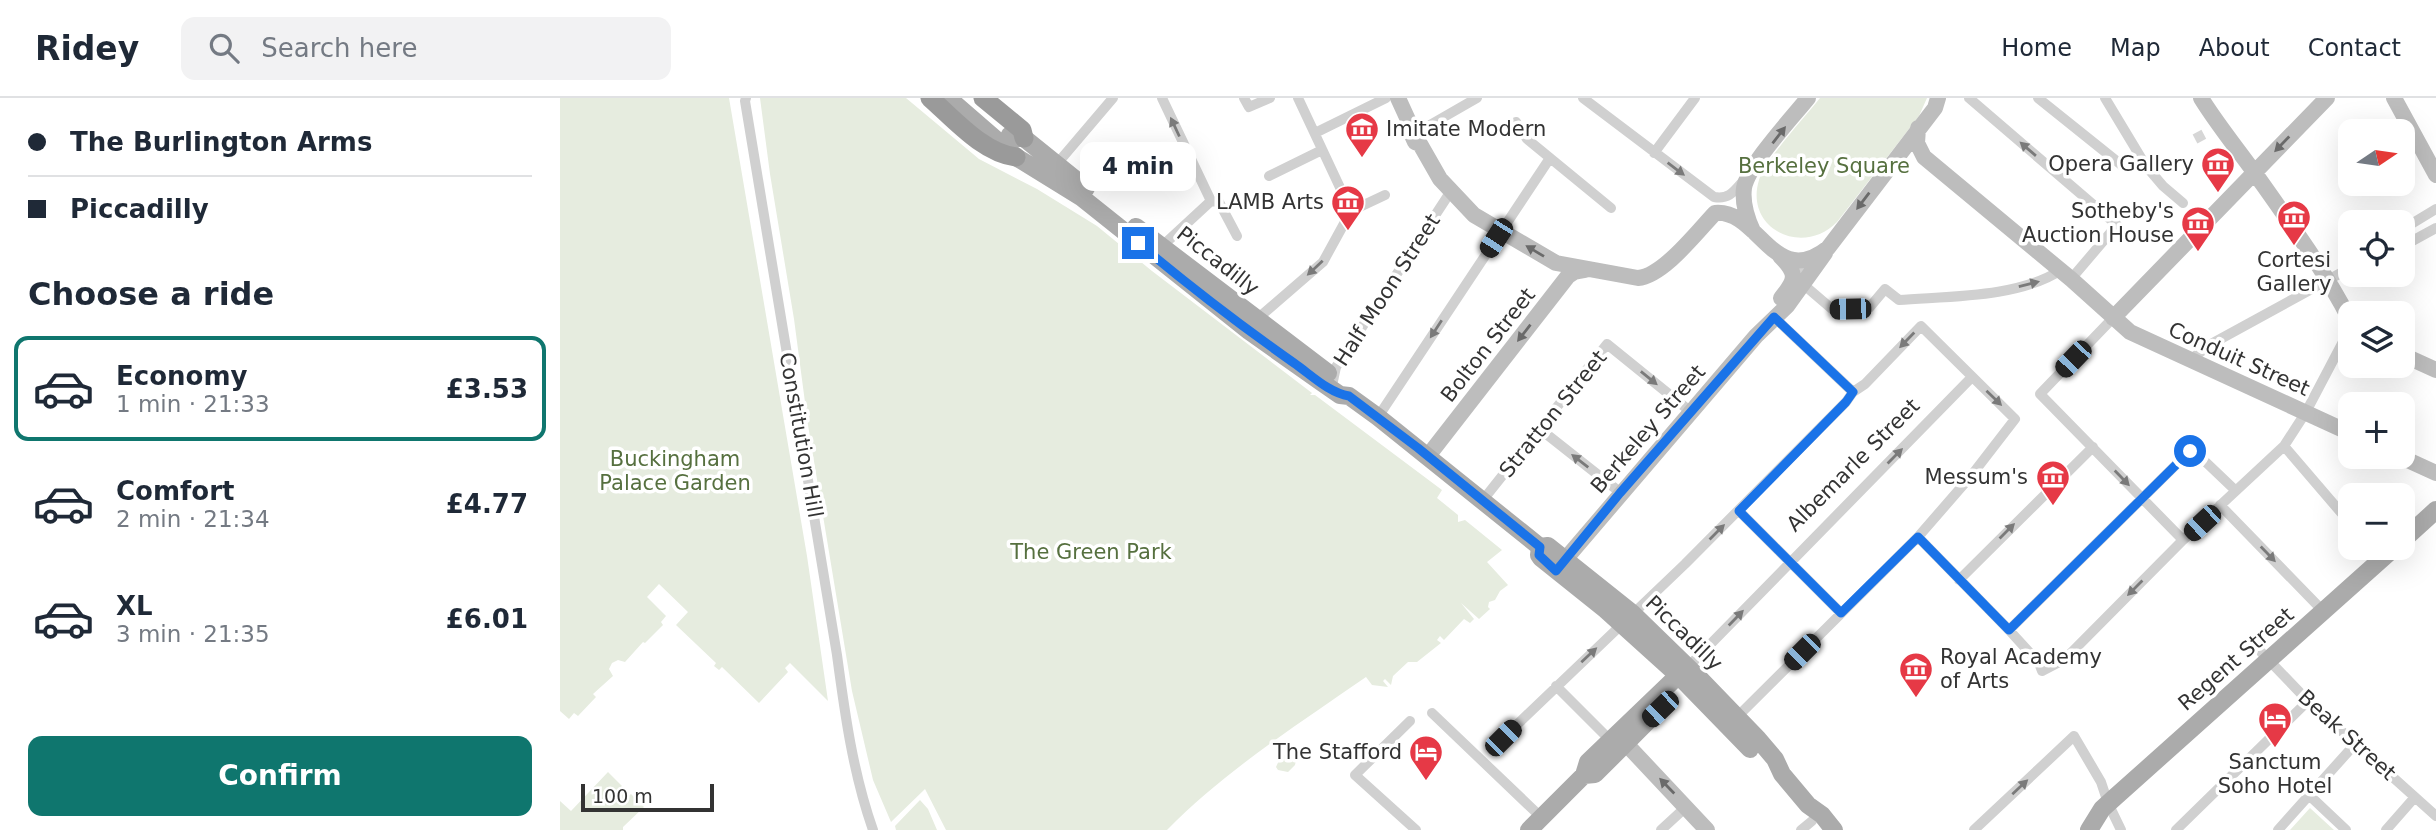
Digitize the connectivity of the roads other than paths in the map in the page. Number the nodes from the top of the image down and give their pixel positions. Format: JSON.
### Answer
{"nodes":[{"id":1,"x":930,"y":98,"type":"edge"},
{"id":2,"x":948,"y":98,"type":"edge"},
{"id":3,"x":964,"y":98,"type":"edge"},
{"id":4,"x":983,"y":98,"type":"edge"},
{"id":5,"x":1112,"y":98,"type":"edge"},
{"id":6,"x":1162,"y":98,"type":"edge"},
{"id":7,"x":1244,"y":98,"type":"edge"},
{"id":8,"x":1270,"y":98,"type":"edge"},
{"id":9,"x":1298,"y":98,"type":"edge"},
{"id":10,"x":1387,"y":98,"type":"edge"},
{"id":11,"x":1398,"y":98,"type":"edge"},
{"id":12,"x":1477,"y":98,"type":"edge"},
{"id":13,"x":1583,"y":98,"type":"edge"},
{"id":14,"x":1695,"y":98,"type":"edge"},
{"id":15,"x":1808,"y":98,"type":"edge"},
{"id":16,"x":1938,"y":98,"type":"edge"},
{"id":17,"x":1969,"y":98,"type":"edge"},
{"id":18,"x":2038,"y":98,"type":"edge"},
{"id":19,"x":2105,"y":98,"type":"edge"},
{"id":20,"x":2201,"y":98,"type":"edge"},
{"id":21,"x":2327,"y":98,"type":"edge"},
{"id":22,"x":2394,"y":98,"type":"edge"},
{"id":23,"x":744,"y":99,"type":"edge"},
{"id":24,"x":1409,"y":121,"type":"junction"},
{"id":25,"x":1516,"y":122,"type":"dead end"},
{"id":26,"x":1428,"y":127,"type":"junction"},
{"id":27,"x":1919,"y":128,"type":"junction"},
{"id":28,"x":1315,"y":133,"type":"junction"},
{"id":29,"x":1024,"y":138,"type":"junction"},
{"id":30,"x":1420,"y":144,"type":"junction"},
{"id":31,"x":1322,"y":150,"type":"junction"},
{"id":32,"x":1654,"y":153,"type":"junction"},
{"id":33,"x":1898,"y":154,"type":"junction"},
{"id":34,"x":1016,"y":157,"type":"junction"},
{"id":35,"x":1924,"y":157,"type":"junction"},
{"id":36,"x":1550,"y":158,"type":"junction"},
{"id":37,"x":1056,"y":165,"type":"junction"},
{"id":38,"x":2146,"y":166,"type":"junction"},
{"id":39,"x":2434,"y":171,"type":"edge"},
{"id":40,"x":1750,"y":173,"type":"junction"},
{"id":41,"x":2255,"y":173,"type":"junction"},
{"id":42,"x":1269,"y":176,"type":"dead end"},
{"id":43,"x":1451,"y":191,"type":"junction"},
{"id":44,"x":1385,"y":195,"type":"dead end"},
{"id":45,"x":1211,"y":201,"type":"junction"},
{"id":46,"x":2183,"y":203,"type":"dead end"},
{"id":47,"x":1714,"y":206,"type":"junction"},
{"id":48,"x":1611,"y":208,"type":"dead end"},
{"id":49,"x":2436,"y":209,"type":"edge"},
{"id":50,"x":1351,"y":211,"type":"junction"},
{"id":51,"x":2415,"y":222,"type":"edge"},
{"id":52,"x":2436,"y":229,"type":"edge"},
{"id":53,"x":1500,"y":231,"type":"junction"},
{"id":54,"x":1754,"y":233,"type":"junction"},
{"id":55,"x":1237,"y":236,"type":"dead end"},
{"id":56,"x":2415,"y":240,"type":"edge"},
{"id":57,"x":1828,"y":248,"type":"junction"},
{"id":58,"x":1160,"y":253,"type":"junction"},
{"id":59,"x":1778,"y":254,"type":"junction"},
{"id":60,"x":1795,"y":260,"type":"junction"},
{"id":61,"x":1587,"y":270,"type":"junction"},
{"id":62,"x":2066,"y":275,"type":"junction"},
{"id":63,"x":2338,"y":275,"type":"edge"},
{"id":64,"x":2329,"y":280,"type":"junction"},
{"id":65,"x":1804,"y":285,"type":"junction"},
{"id":66,"x":2340,"y":301,"type":"edge"},
{"id":67,"x":1774,"y":317,"type":"junction"},
{"id":68,"x":2113,"y":318,"type":"junction"},
{"id":69,"x":1257,"y":320,"type":"junction"},
{"id":70,"x":2338,"y":353,"type":"edge"},
{"id":71,"x":2191,"y":359,"type":"junction"},
{"id":72,"x":2415,"y":360,"type":"edge"},
{"id":73,"x":2436,"y":370,"type":"edge"},
{"id":74,"x":1972,"y":377,"type":"junction"},
{"id":75,"x":1338,"y":388,"type":"junction"},
{"id":76,"x":1853,"y":392,"type":"junction"},
{"id":77,"x":1691,"y":412,"type":"junction"},
{"id":78,"x":2306,"y":412,"type":"junction"},
{"id":79,"x":1378,"y":417,"type":"junction"},
{"id":80,"x":2338,"y":427,"type":"edge"},
{"id":81,"x":1540,"y":429,"type":"junction"},
{"id":82,"x":2284,"y":446,"type":"junction"},
{"id":83,"x":2093,"y":447,"type":"junction"},
{"id":84,"x":1428,"y":456,"type":"junction"},
{"id":85,"x":2415,"y":463,"type":"edge"},
{"id":86,"x":2436,"y":473,"type":"edge"},
{"id":87,"x":2235,"y":490,"type":"junction"},
{"id":88,"x":1620,"y":493,"type":"junction"},
{"id":89,"x":2436,"y":496,"type":"edge"},
{"id":90,"x":2143,"y":499,"type":"junction"},
{"id":91,"x":1483,"y":500,"type":"junction"},
{"id":92,"x":2220,"y":505,"type":"junction"},
{"id":93,"x":2338,"y":509,"type":"edge"},
{"id":94,"x":2436,"y":510,"type":"edge"},
{"id":95,"x":1739,"y":511,"type":"junction"},
{"id":96,"x":2415,"y":515,"type":"edge"},
{"id":97,"x":2415,"y":529,"type":"edge"},
{"id":98,"x":1918,"y":537,"type":"junction"},
{"id":99,"x":2183,"y":540,"type":"junction"},
{"id":100,"x":2366,"y":560,"type":"edge"},
{"id":101,"x":2379,"y":560,"type":"edge"},
{"id":102,"x":1789,"y":562,"type":"junction"},
{"id":103,"x":1561,"y":566,"type":"junction"},
{"id":104,"x":1959,"y":580,"type":"junction"},
{"id":105,"x":2320,"y":608,"type":"junction"},
{"id":106,"x":1841,"y":613,"type":"junction"},
{"id":107,"x":1627,"y":619,"type":"junction"},
{"id":108,"x":2009,"y":630,"type":"junction"},
{"id":109,"x":2265,"y":656,"type":"junction"},
{"id":110,"x":1686,"y":674,"type":"junction"},
{"id":111,"x":1556,"y":686,"type":"junction"},
{"id":112,"x":2308,"y":701,"type":"junction"},
{"id":113,"x":1432,"y":713,"type":"dead end"},
{"id":114,"x":1737,"y":717,"type":"junction"},
{"id":115,"x":1410,"y":720,"type":"dead end"},
{"id":116,"x":1503,"y":738,"type":"dead end"},
{"id":117,"x":1617,"y":742,"type":"junction"},
{"id":118,"x":2356,"y":743,"type":"junction"},
{"id":119,"x":1780,"y":772,"type":"junction"},
{"id":120,"x":2309,"y":796,"type":"junction"},
{"id":121,"x":2415,"y":797,"type":"junction"},
{"id":122,"x":2106,"y":798,"type":"junction"},
{"id":123,"x":1686,"y":807,"type":"junction"},
{"id":124,"x":2436,"y":816,"type":"edge"},
{"id":125,"x":1810,"y":821,"type":"edge"},
{"id":126,"x":1535,"y":824,"type":"edge"},
{"id":127,"x":873,"y":830,"type":"edge"},
{"id":128,"x":1416,"y":830,"type":"edge"},
{"id":129,"x":1661,"y":830,"type":"edge"},
{"id":130,"x":1707,"y":830,"type":"edge"},
{"id":131,"x":1834,"y":830,"type":"edge"},
{"id":132,"x":1974,"y":830,"type":"edge"},
{"id":133,"x":2076,"y":830,"type":"edge"},
{"id":134,"x":2089,"y":830,"type":"edge"},
{"id":135,"x":2121,"y":830,"type":"edge"},
{"id":136,"x":2176,"y":830,"type":"edge"},
{"id":137,"x":2278,"y":830,"type":"edge"},
{"id":138,"x":2346,"y":830,"type":"edge"},
{"id":139,"x":2386,"y":830,"type":"edge"}],
"edges":[{"from":1,"to":34,"type":"highway"},
{"from":2,"to":34,"type":"main road","name":"Piccadilly"},
{"from":3,"to":29,"type":"main road","name":"Piccadilly"},
{"from":4,"to":29,"type":"highway"},
{"from":5,"to":37,"type":"street"},
{"from":45,"to":6,"type":"street","one_way":true},
{"from":7,"to":8,"type":"street"},
{"from":9,"to":28,"type":"street"},
{"from":10,"to":28,"type":"street"},
{"from":11,"to":24,"type":"street"},
{"from":12,"to":26,"type":"street"},
{"from":13,"to":32,"type":"street"},
{"from":14,"to":32,"type":"street"},
{"from":40,"to":15,"type":"street","one_way":true},
{"from":16,"to":27,"type":"street"},
{"from":62,"to":17,"type":"street","one_way":true},
{"from":18,"to":38,"type":"street"},
{"from":19,"to":38,"type":"street"},
{"from":20,"to":41,"type":"street"},
{"from":21,"to":41,"type":"street","one_way":true},
{"from":22,"to":39,"type":"street"},
{"from":23,"to":127,"type":"street","name":"Constitution Hill"},
{"from":24,"to":26,"type":"street"},
{"from":24,"to":30,"type":"street"},
{"from":25,"to":36,"type":"street"},
{"from":26,"to":30,"type":"street"},
{"from":27,"to":33,"type":"street"},
{"from":27,"to":35,"type":"street"},
{"from":28,"to":31,"type":"street"},
{"from":29,"to":37,"type":"main road","name":"Piccadilly"},
{"from":30,"to":43,"type":"street"},
{"from":31,"to":42,"type":"street"},
{"from":31,"to":50,"type":"street"},
{"from":32,"to":47,"type":"street","one_way":true},
{"from":33,"to":35,"type":"street"},
{"from":33,"to":57,"type":"street","one_way":true},
{"from":34,"to":58,"type":"main road","name":"Piccadilly"},
{"from":35,"to":62,"type":"street","name":"Conduit Street"},
{"from":36,"to":48,"type":"street"},
{"from":36,"to":53,"type":"street"},
{"from":37,"to":58,"type":"main road","name":"Piccadilly"},
{"from":38,"to":46,"type":"street"},
{"from":40,"to":47,"type":"street"},
{"from":40,"to":54,"type":"street"},
{"from":41,"to":64,"type":"street"},
{"from":41,"to":68,"type":"street"},
{"from":43,"to":53,"type":"street"},
{"from":43,"to":75,"type":"street","name":"Half Moon Street"},
{"from":44,"to":50,"type":"street"},
{"from":45,"to":55,"type":"street"},
{"from":45,"to":58,"type":"street"},
{"from":47,"to":54,"type":"street"},
{"from":47,"to":61,"type":"street"},
{"from":49,"to":51,"type":"street"},
{"from":50,"to":69,"type":"street","one_way":true},
{"from":52,"to":56,"type":"street"},
{"from":61,"to":53,"type":"street","one_way":true},
{"from":53,"to":79,"type":"street","one_way":true},
{"from":54,"to":59,"type":"street"},
{"from":57,"to":60,"type":"street"},
{"from":57,"to":65,"type":"street","name":"Berkeley Street"},
{"from":58,"to":69,"type":"main road","name":"Piccadilly"},
{"from":58,"to":75,"type":"main road","name":"Piccadilly"},
{"from":59,"to":60,"type":"street"},
{"from":59,"to":67,"type":"street","name":"Berkeley Street"},
{"from":60,"to":65,"type":"street"},
{"from":61,"to":84,"type":"street","name":"Bolton Street","one_way":true},
{"from":65,"to":62,"type":"street","one_way":true},
{"from":62,"to":68,"type":"street","name":"Conduit Street"},
{"from":63,"to":64,"type":"street"},
{"from":64,"to":66,"type":"street"},
{"from":64,"to":71,"type":"street"},
{"from":65,"to":67,"type":"street","name":"Berkeley Street"},
{"from":67,"to":76,"type":"street"},
{"from":67,"to":77,"type":"street","name":"Berkeley Street"},
{"from":68,"to":71,"type":"street","name":"Conduit Street"},
{"from":68,"to":83,"type":"street"},
{"from":69,"to":75,"type":"main road","name":"Piccadilly"},
{"from":70,"to":78,"type":"street"},
{"from":71,"to":78,"type":"street","name":"Conduit Street"},
{"from":72,"to":73,"type":"street"},
{"from":74,"to":76,"type":"street","one_way":true},
{"from":74,"to":98,"type":"street","one_way":true},
{"from":102,"to":74,"type":"street","name":"Albemarle Street","one_way":true},
{"from":75,"to":79,"type":"main road","name":"Piccadilly"},
{"from":76,"to":95,"type":"street"},
{"from":81,"to":77,"type":"street","name":"Stratton Street","one_way":true},
{"from":77,"to":88,"type":"street","name":"Berkeley Street"},
{"from":78,"to":80,"type":"street","name":"Conduit Street"},
{"from":78,"to":82,"type":"street"},
{"from":79,"to":84,"type":"main road","name":"Piccadilly"},
{"from":88,"to":81,"type":"street","one_way":true},
{"from":81,"to":91,"type":"street","name":"Stratton Street"},
{"from":82,"to":87,"type":"street"},
{"from":82,"to":93,"type":"street"},
{"from":83,"to":90,"type":"street","one_way":true},
{"from":104,"to":83,"type":"street","one_way":true},
{"from":84,"to":91,"type":"main road","name":"Piccadilly"},
{"from":85,"to":86,"type":"street"},
{"from":87,"to":90,"type":"street"},
{"from":87,"to":92,"type":"street"},
{"from":88,"to":103,"type":"street","name":"Berkeley Street"},
{"from":89,"to":96,"type":"main road"},
{"from":90,"to":99,"type":"street"},
{"from":90,"to":108,"type":"street"},
{"from":91,"to":103,"type":"main road","name":"Piccadilly"},
{"from":92,"to":99,"type":"street"},
{"from":92,"to":105,"type":"street","one_way":true},
{"from":94,"to":97,"type":"main road"},
{"from":95,"to":102,"type":"street"},
{"from":107,"to":95,"type":"street","one_way":true},
{"from":98,"to":104,"type":"street"},
{"from":98,"to":106,"type":"street"},
{"from":99,"to":108,"type":"street","one_way":true},
{"from":100,"to":105,"type":"main road","name":"Regent Street"},
{"from":101,"to":105,"type":"main road","name":"Regent Street"},
{"from":102,"to":106,"type":"street"},
{"from":110,"to":102,"type":"street","name":"Albemarle Street","one_way":true},
{"from":103,"to":107,"type":"main road","name":"Piccadilly"},
{"from":104,"to":108,"type":"street"},
{"from":105,"to":109,"type":"main road","name":"Regent Street"},
{"from":106,"to":114,"type":"street"},
{"from":107,"to":110,"type":"main road","name":"Piccadilly"},
{"from":111,"to":107,"type":"street","one_way":true},
{"from":109,"to":112,"type":"street","name":"Beak Street"},
{"from":109,"to":122,"type":"main road","name":"Regent Street"},
{"from":110,"to":114,"type":"main road","name":"Piccadilly"},
{"from":110,"to":117,"type":"main road"},
{"from":110,"to":119,"type":"main road","name":"Piccadilly"},
{"from":111,"to":116,"type":"street"},
{"from":111,"to":117,"type":"street"},
{"from":112,"to":118,"type":"street","name":"Beak Street"},
{"from":112,"to":136,"type":"street"},
{"from":113,"to":126,"type":"street"},
{"from":114,"to":119,"type":"main road","name":"Piccadilly"},
{"from":115,"to":128,"type":"street"},
{"from":123,"to":117,"type":"street","one_way":true},
{"from":117,"to":126,"type":"main road"},
{"from":118,"to":120,"type":"street"},
{"from":118,"to":121,"type":"street","name":"Beak Street"},
{"from":119,"to":125,"type":"main road","name":"Piccadilly"},
{"from":120,"to":137,"type":"street"},
{"from":120,"to":138,"type":"street"},
{"from":121,"to":124,"type":"street","name":"Beak Street"},
{"from":121,"to":139,"type":"street"},
{"from":132,"to":122,"type":"street","one_way":true},
{"from":122,"to":133,"type":"main road","name":"Regent Street"},
{"from":122,"to":134,"type":"main road","name":"Regent Street"},
{"from":122,"to":135,"type":"street"},
{"from":123,"to":129,"type":"street"},
{"from":123,"to":130,"type":"street"},
{"from":125,"to":131,"type":"main road","name":"Piccadilly"}]}
